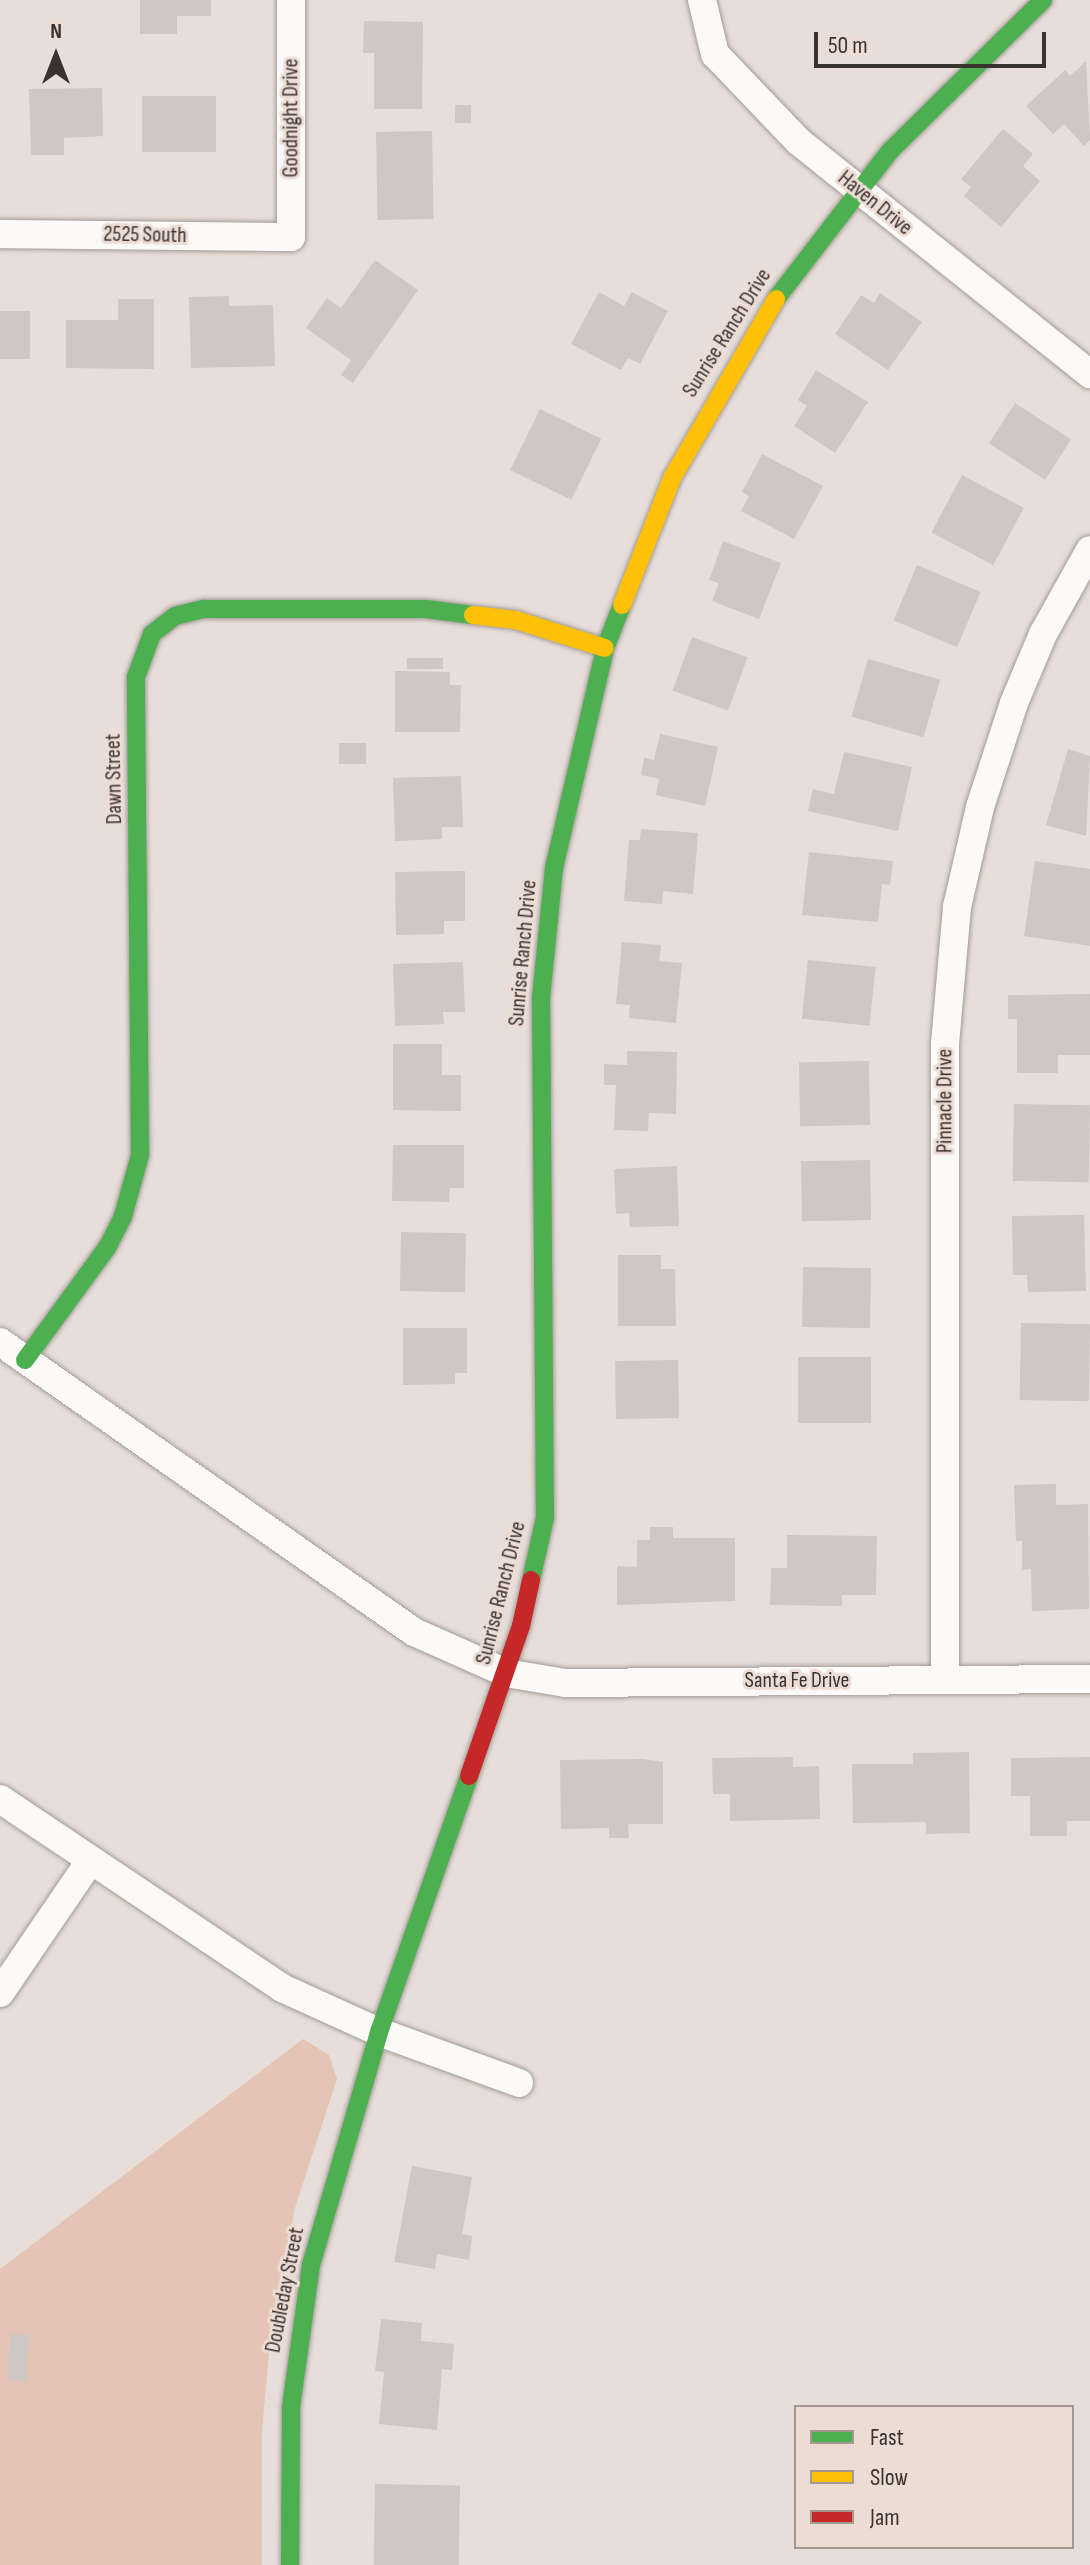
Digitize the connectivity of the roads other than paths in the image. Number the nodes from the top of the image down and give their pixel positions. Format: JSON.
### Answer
{"nodes":[{"id":1,"x":291,"y":0,"type":"edge"},
{"id":2,"x":702,"y":0,"type":"edge"},
{"id":3,"x":1043,"y":0,"type":"edge"},
{"id":4,"x":858,"y":189,"type":"junction"},
{"id":5,"x":0,"y":234,"type":"edge"},
{"id":6,"x":291,"y":237,"type":"joint"},
{"id":7,"x":1090,"y":374,"type":"edge"},
{"id":8,"x":1090,"y":550,"type":"edge"},
{"id":9,"x":605,"y":648,"type":"junction"},
{"id":10,"x":0,"y":1342,"type":"edge"},
{"id":11,"x":25,"y":1360,"type":"junction"},
{"id":12,"x":506,"y":1673,"type":"junction"},
{"id":13,"x":945,"y":1679,"type":"junction"},
{"id":14,"x":1090,"y":1679,"type":"edge"},
{"id":15,"x":0,"y":1799,"type":"edge"},
{"id":16,"x":90,"y":1861,"type":"junction"},
{"id":17,"x":0,"y":1993,"type":"edge"},
{"id":18,"x":379,"y":2032,"type":"junction"},
{"id":19,"x":519,"y":2083,"type":"dead end"},
{"id":20,"x":290,"y":2565,"type":"edge"}],
"edges":[{"from":1,"to":6,"type":"street","name":"Goodnight Drive"},
{"from":2,"to":4,"type":"street","name":"Haven Drive"},
{"from":3,"to":4,"type":"street","name":"Sunrise Ranch Drive"},
{"from":4,"to":7,"type":"street","name":"Haven Drive"},
{"from":4,"to":9,"type":"street","name":"Sunrise Ranch Drive"},
{"from":5,"to":6,"type":"street","name":"2525 South"},
{"from":8,"to":13,"type":"street","name":"Pinnacle Drive"},
{"from":9,"to":11,"type":"street","name":"Dawn Street"},
{"from":9,"to":12,"type":"street","name":"Sunrise Ranch Drive"},
{"from":10,"to":11,"type":"street","name":"Santa Fe Drive"},
{"from":11,"to":12,"type":"street","name":"Santa Fe Drive"},
{"from":12,"to":13,"type":"street","name":"Santa Fe Drive"},
{"from":12,"to":18,"type":"street","name":"Sunrise Ranch Drive"},
{"from":13,"to":14,"type":"street","name":"Santa Fe Drive"},
{"from":15,"to":16,"type":"street"},
{"from":16,"to":17,"type":"street"},
{"from":16,"to":18,"type":"street"},
{"from":18,"to":19,"type":"street"},
{"from":18,"to":20,"type":"street","name":"Doubleday Street"}]}
